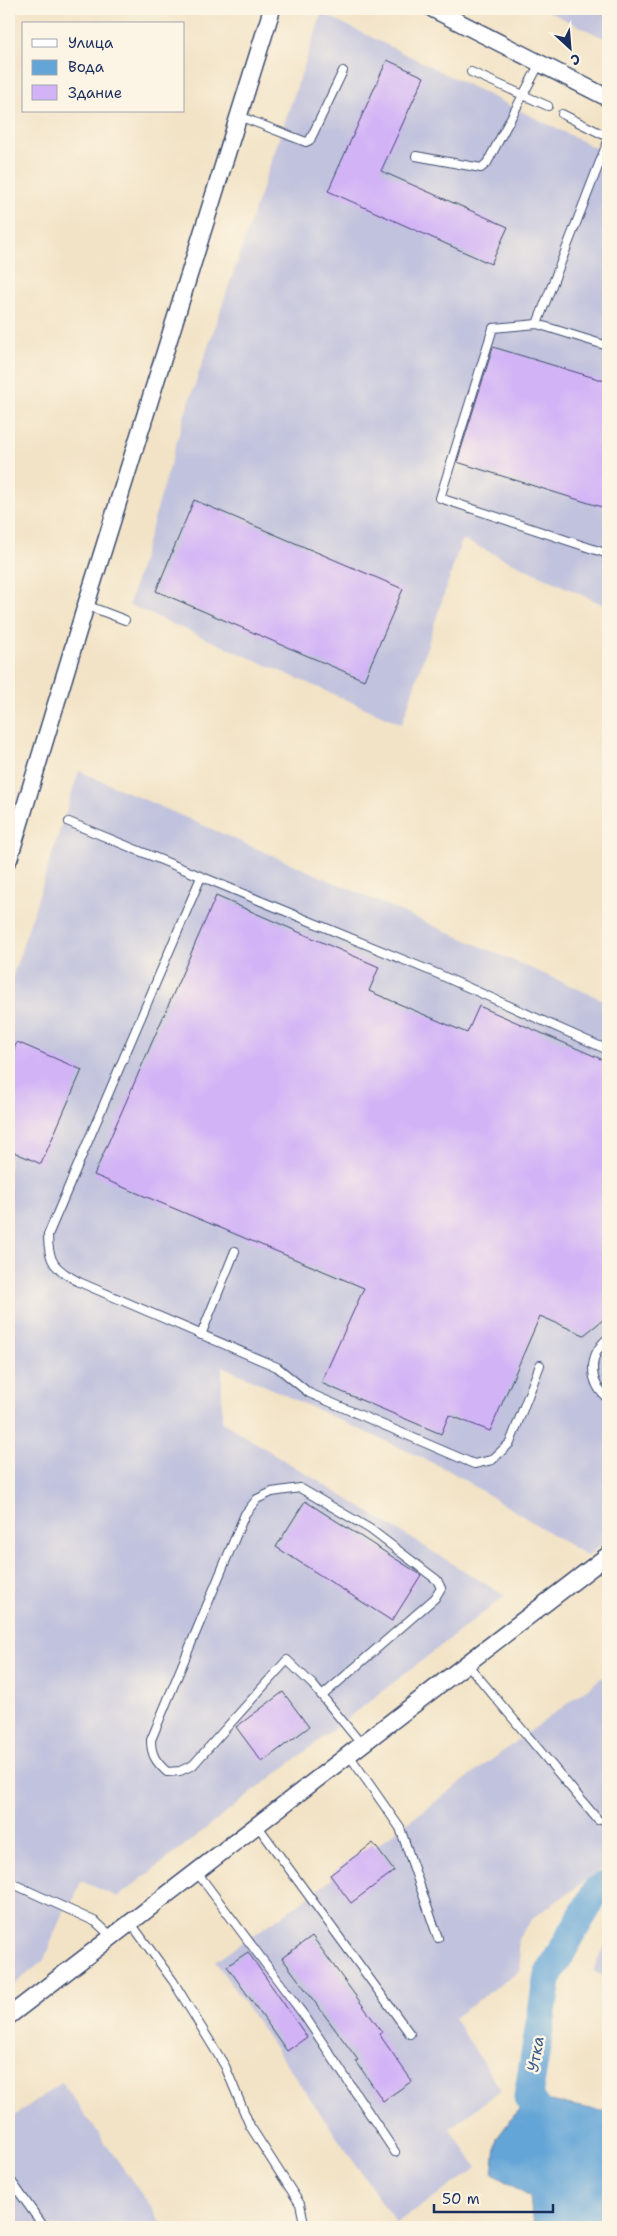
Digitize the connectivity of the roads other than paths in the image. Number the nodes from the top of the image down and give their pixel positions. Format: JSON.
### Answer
{"nodes":[{"id":1,"x":272,"y":9,"type":"edge"},
{"id":2,"x":433,"y":9,"type":"edge"},
{"id":3,"x":540,"y":63,"type":"junction"},
{"id":4,"x":343,"y":71,"type":"dead end"},
{"id":5,"x":471,"y":72,"type":"dead end"},
{"id":6,"x":523,"y":94,"type":"junction"},
{"id":7,"x":608,"y":98,"type":"edge"},
{"id":8,"x":548,"y":106,"type":"dead end"},
{"id":9,"x":562,"y":114,"type":"dead end"},
{"id":10,"x":239,"y":116,"type":"junction"},
{"id":11,"x":608,"y":137,"type":"edge"},
{"id":12,"x":608,"y":141,"type":"edge"},
{"id":13,"x":416,"y":156,"type":"dead end"},
{"id":14,"x":538,"y":324,"type":"junction"},
{"id":15,"x":608,"y":346,"type":"edge"},
{"id":16,"x":608,"y":554,"type":"edge"},
{"id":17,"x":86,"y":604,"type":"junction"},
{"id":18,"x":125,"y":620,"type":"dead end"},
{"id":19,"x":69,"y":822,"type":"dead end"},
{"id":20,"x":9,"y":859,"type":"edge"},
{"id":21,"x":201,"y":877,"type":"junction"},
{"id":22,"x":608,"y":1050,"type":"edge"},
{"id":23,"x":235,"y":1251,"type":"dead end"},
{"id":24,"x":201,"y":1334,"type":"junction"},
{"id":25,"x":608,"y":1338,"type":"edge"},
{"id":26,"x":540,"y":1364,"type":"dead end"},
{"id":27,"x":608,"y":1399,"type":"edge"},
{"id":28,"x":608,"y":1555,"type":"edge"},
{"id":29,"x":468,"y":1665,"type":"junction"},
{"id":30,"x":322,"y":1696,"type":"junction"},
{"id":31,"x":356,"y":1750,"type":"junction"},
{"id":32,"x":598,"y":1820,"type":"dead end"},
{"id":33,"x":257,"y":1825,"type":"junction"},
{"id":34,"x":196,"y":1871,"type":"junction"},
{"id":35,"x":9,"y":1882,"type":"edge"},
{"id":36,"x":130,"y":1922,"type":"junction"},
{"id":37,"x":111,"y":1936,"type":"junction"},
{"id":38,"x":438,"y":1938,"type":"dead end"},
{"id":39,"x":9,"y":2016,"type":"edge"},
{"id":40,"x":410,"y":2034,"type":"dead end"},
{"id":41,"x":395,"y":2152,"type":"dead end"},
{"id":42,"x":9,"y":2178,"type":"edge"},
{"id":43,"x":44,"y":2227,"type":"edge"},
{"id":44,"x":305,"y":2227,"type":"edge"}],
"edges":[{"from":1,"to":10,"type":"street"},
{"from":2,"to":3,"type":"street"},
{"from":3,"to":6,"type":"lane"},
{"from":3,"to":7,"type":"street"},
{"from":4,"to":10,"type":"lane"},
{"from":5,"to":6,"type":"lane"},
{"from":6,"to":8,"type":"lane"},
{"from":6,"to":13,"type":"lane"},
{"from":9,"to":11,"type":"lane"},
{"from":10,"to":17,"type":"street"},
{"from":12,"to":14,"type":"lane"},
{"from":14,"to":15,"type":"lane"},
{"from":14,"to":16,"type":"lane"},
{"from":17,"to":18,"type":"lane"},
{"from":17,"to":20,"type":"street"},
{"from":19,"to":21,"type":"lane"},
{"from":21,"to":22,"type":"lane"},
{"from":21,"to":24,"type":"lane"},
{"from":23,"to":24,"type":"lane"},
{"from":24,"to":26,"type":"lane"},
{"from":25,"to":27,"type":"lane"},
{"from":28,"to":29,"type":"street"},
{"from":29,"to":31,"type":"street"},
{"from":29,"to":32,"type":"lane"},
{"from":30,"to":30,"type":"lane"},
{"from":30,"to":31,"type":"lane"},
{"from":31,"to":33,"type":"street"},
{"from":31,"to":38,"type":"lane"},
{"from":33,"to":34,"type":"street"},
{"from":33,"to":40,"type":"lane"},
{"from":34,"to":36,"type":"street"},
{"from":34,"to":41,"type":"lane"},
{"from":35,"to":37,"type":"lane"},
{"from":36,"to":37,"type":"street"},
{"from":36,"to":44,"type":"lane"},
{"from":37,"to":39,"type":"street"},
{"from":42,"to":43,"type":"lane"}]}
